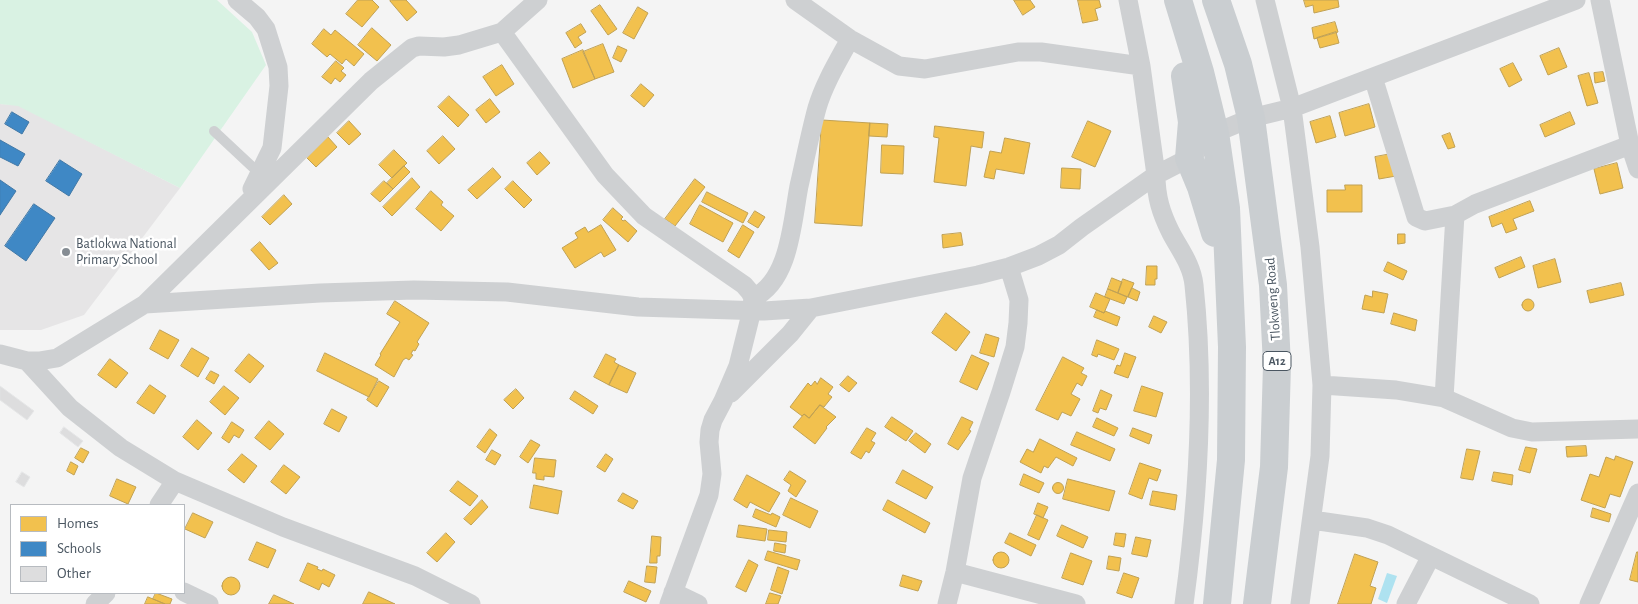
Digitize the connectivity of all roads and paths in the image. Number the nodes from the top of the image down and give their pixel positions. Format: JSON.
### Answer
{"nodes":[{"id":1,"x":237,"y":0,"type":"edge"},
{"id":2,"x":538,"y":0,"type":"edge"},
{"id":3,"x":795,"y":0,"type":"edge"},
{"id":4,"x":1128,"y":0,"type":"edge"},
{"id":5,"x":1178,"y":0,"type":"edge"},
{"id":6,"x":1216,"y":0,"type":"edge"},
{"id":7,"x":1265,"y":0,"type":"edge"},
{"id":8,"x":1600,"y":0,"type":"edge"},
{"id":9,"x":1566,"y":2,"type":"edge"},
{"id":10,"x":502,"y":32,"type":"junction"},
{"id":11,"x":850,"y":38,"type":"junction"},
{"id":12,"x":1141,"y":66,"type":"junction"},
{"id":13,"x":1373,"y":77,"type":"junction"},
{"id":14,"x":1292,"y":108,"type":"junction"},
{"id":15,"x":1251,"y":118,"type":"junction"},
{"id":16,"x":214,"y":130,"type":"dead end"},
{"id":17,"x":1215,"y":132,"type":"junction"},
{"id":18,"x":1630,"y":146,"type":"junction"},
{"id":19,"x":1189,"y":158,"type":"junction"},
{"id":20,"x":1638,"y":169,"type":"edge"},
{"id":21,"x":260,"y":174,"type":"junction"},
{"id":22,"x":1156,"y":175,"type":"junction"},
{"id":23,"x":240,"y":211,"type":"junction"},
{"id":24,"x":1455,"y":215,"type":"junction"},
{"id":25,"x":1009,"y":267,"type":"junction"},
{"id":26,"x":1228,"y":272,"type":"junction"},
{"id":27,"x":145,"y":304,"type":"junction"},
{"id":28,"x":752,"y":304,"type":"junction"},
{"id":29,"x":811,"y":308,"type":"junction"},
{"id":30,"x":0,"y":354,"type":"edge"},
{"id":31,"x":26,"y":361,"type":"junction"},
{"id":32,"x":1322,"y":385,"type":"junction"},
{"id":33,"x":1444,"y":398,"type":"junction"},
{"id":34,"x":724,"y":401,"type":"junction"},
{"id":35,"x":1638,"y":429,"type":"edge"},
{"id":36,"x":175,"y":482,"type":"junction"},
{"id":37,"x":1638,"y":493,"type":"edge"},
{"id":38,"x":160,"y":504,"type":"edge"},
{"id":39,"x":1312,"y":520,"type":"junction"},
{"id":40,"x":1430,"y":556,"type":"junction"},
{"id":41,"x":955,"y":572,"type":"junction"},
{"id":42,"x":185,"y":592,"type":"edge"},
{"id":43,"x":105,"y":594,"type":"edge"},
{"id":44,"x":671,"y":598,"type":"edge"},
{"id":45,"x":95,"y":604,"type":"edge"},
{"id":46,"x":209,"y":604,"type":"edge"},
{"id":47,"x":471,"y":604,"type":"edge"},
{"id":48,"x":698,"y":604,"type":"edge"},
{"id":49,"x":947,"y":604,"type":"edge"},
{"id":50,"x":1076,"y":604,"type":"edge"},
{"id":51,"x":1184,"y":604,"type":"edge"},
{"id":52,"x":1217,"y":604,"type":"edge"},
{"id":53,"x":1257,"y":604,"type":"edge"},
{"id":54,"x":1300,"y":604,"type":"edge"},
{"id":55,"x":1406,"y":604,"type":"edge"},
{"id":56,"x":1530,"y":604,"type":"edge"},
{"id":57,"x":1589,"y":604,"type":"edge"}],
"edges":[{"from":1,"to":21,"type":"street"},
{"from":2,"to":10,"type":"street"},
{"from":3,"to":11,"type":"street"},
{"from":4,"to":12,"type":"street"},
{"from":5,"to":17,"type":"main road"},
{"from":5,"to":19,"type":"main road"},
{"from":6,"to":15,"type":"main road","name":"Tlokweng Road","number":"A12"},
{"from":7,"to":14,"type":"street"},
{"from":8,"to":18,"type":"street"},
{"from":9,"to":13,"type":"street"},
{"from":10,"to":23,"type":"street"},
{"from":10,"to":28,"type":"street"},
{"from":11,"to":12,"type":"street"},
{"from":11,"to":28,"type":"street"},
{"from":12,"to":22,"type":"street"},
{"from":13,"to":14,"type":"street"},
{"from":13,"to":24,"type":"street"},
{"from":14,"to":15,"type":"street"},
{"from":14,"to":32,"type":"street"},
{"from":15,"to":17,"type":"street"},
{"from":15,"to":53,"type":"main road","name":"Tlokweng Road","number":"A12"},
{"from":16,"to":21,"type":"lane"},
{"from":17,"to":19,"type":"street"},
{"from":17,"to":26,"type":"main road"},
{"from":18,"to":20,"type":"street"},
{"from":18,"to":24,"type":"street"},
{"from":19,"to":22,"type":"street"},
{"from":19,"to":26,"type":"main road"},
{"from":21,"to":23,"type":"street"},
{"from":22,"to":25,"type":"street"},
{"from":22,"to":51,"type":"street"},
{"from":23,"to":27,"type":"street"},
{"from":24,"to":33,"type":"street"},
{"from":25,"to":29,"type":"street"},
{"from":25,"to":41,"type":"street"},
{"from":26,"to":52,"type":"main road"},
{"from":27,"to":28,"type":"street"},
{"from":27,"to":31,"type":"street"},
{"from":28,"to":29,"type":"street"},
{"from":28,"to":34,"type":"street"},
{"from":29,"to":34,"type":"street"},
{"from":30,"to":31,"type":"street"},
{"from":31,"to":36,"type":"street"},
{"from":32,"to":33,"type":"street"},
{"from":32,"to":39,"type":"street"},
{"from":33,"to":35,"type":"street"},
{"from":34,"to":44,"type":"street"},
{"from":36,"to":38,"type":"street"},
{"from":36,"to":47,"type":"street"},
{"from":37,"to":57,"type":"street"},
{"from":39,"to":40,"type":"street"},
{"from":39,"to":54,"type":"street"},
{"from":40,"to":55,"type":"street"},
{"from":40,"to":56,"type":"street"},
{"from":41,"to":49,"type":"street"},
{"from":41,"to":50,"type":"street"},
{"from":42,"to":46,"type":"street"},
{"from":43,"to":45,"type":"street"},
{"from":44,"to":48,"type":"street"}]}
